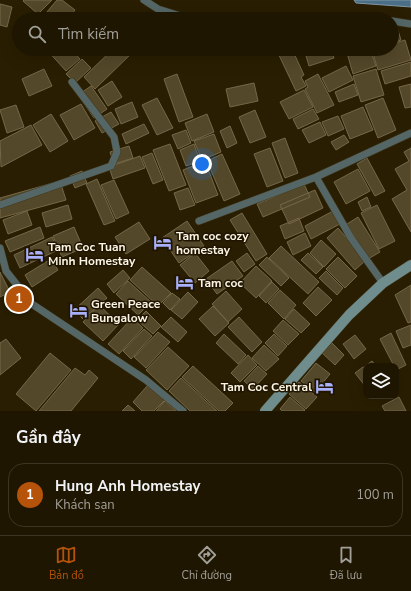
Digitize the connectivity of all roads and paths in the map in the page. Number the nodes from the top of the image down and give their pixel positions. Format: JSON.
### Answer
{"nodes":[{"id":1,"x":144,"y":0,"type":"edge"},
{"id":2,"x":168,"y":12,"type":"edge"},
{"id":3,"x":399,"y":22,"type":"edge"},
{"id":4,"x":411,"y":24,"type":"edge"},
{"id":5,"x":72,"y":82,"type":"dead end"},
{"id":6,"x":411,"y":133,"type":"edge"},
{"id":7,"x":316,"y":177,"type":"junction"},
{"id":8,"x":0,"y":205,"type":"edge"},
{"id":9,"x":199,"y":221,"type":"dead end"},
{"id":10,"x":0,"y":248,"type":"edge"},
{"id":11,"x":411,"y":265,"type":"edge"},
{"id":12,"x":383,"y":283,"type":"junction"},
{"id":13,"x":183,"y":411,"type":"edge"},
{"id":14,"x":265,"y":411,"type":"edge"}],
"edges":[{"from":1,"to":2,"type":"lane"},
{"from":3,"to":4,"type":"lane"},
{"from":5,"to":8,"type":"lane"},
{"from":6,"to":7,"type":"lane"},
{"from":7,"to":9,"type":"lane"},
{"from":7,"to":12,"type":"lane"},
{"from":10,"to":13,"type":"lane"},
{"from":11,"to":12,"type":"main road"},
{"from":12,"to":14,"type":"main road"}]}
